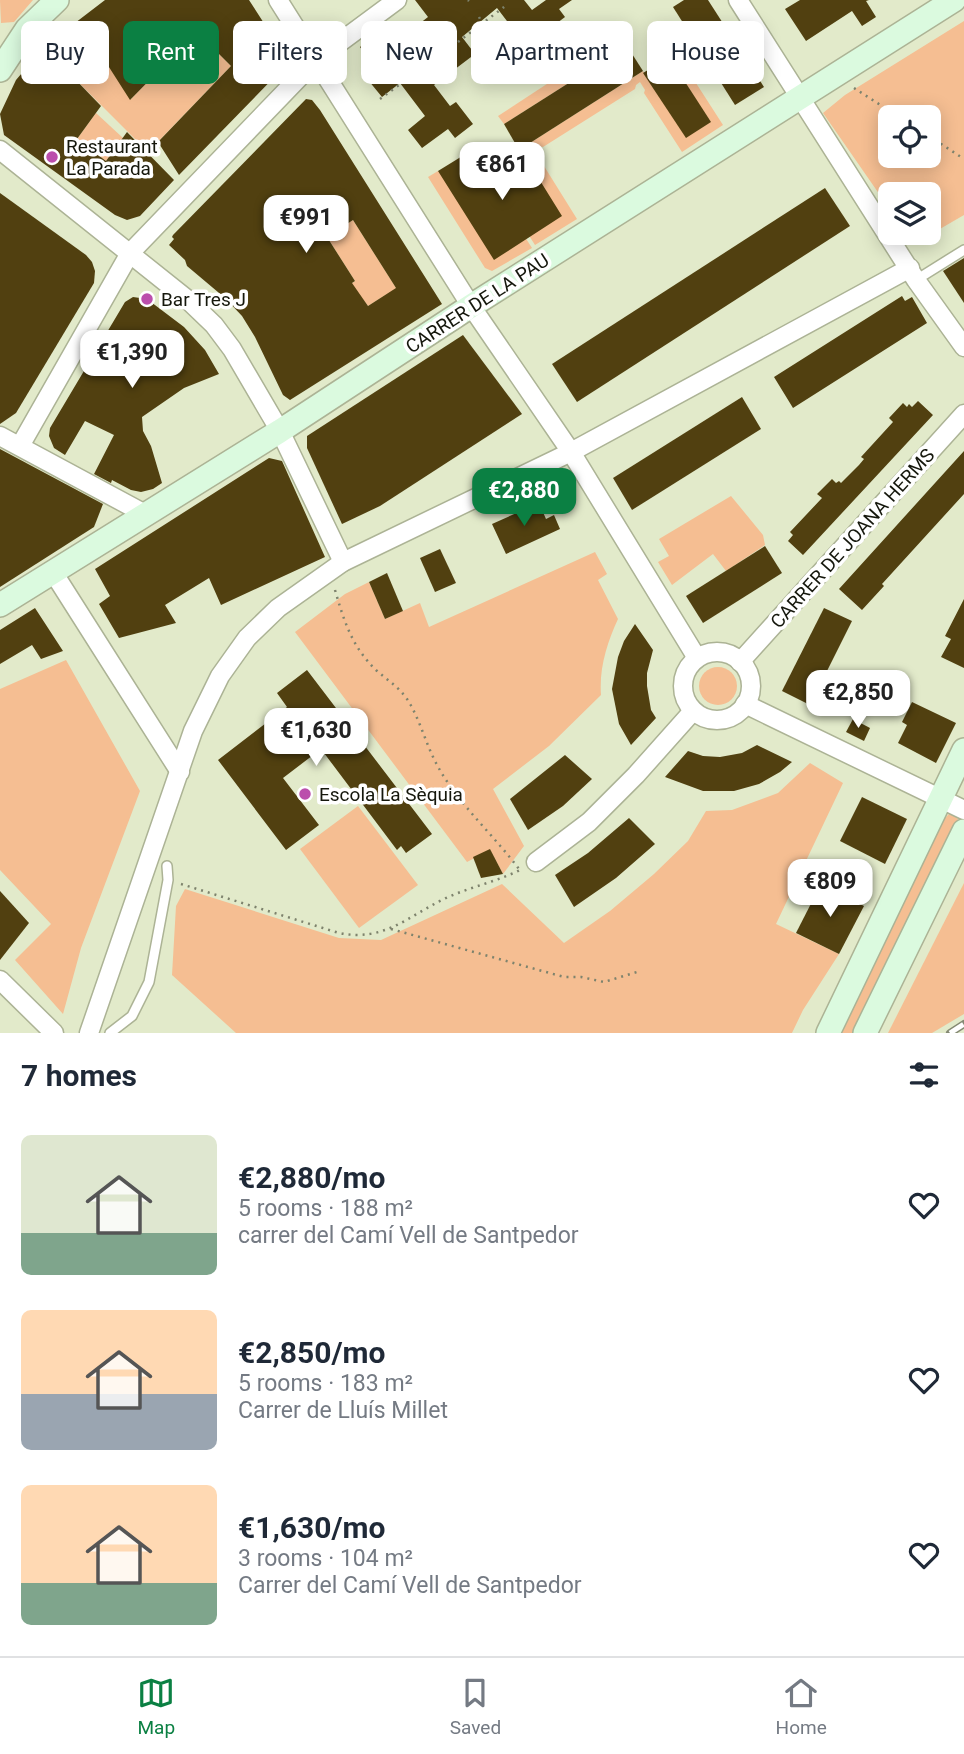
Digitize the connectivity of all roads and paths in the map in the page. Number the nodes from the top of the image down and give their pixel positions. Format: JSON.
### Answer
{"nodes":[{"id":1,"x":57,"y":0,"type":"edge"},
{"id":2,"x":278,"y":0,"type":"edge"},
{"id":3,"x":397,"y":0,"type":"edge"},
{"id":4,"x":738,"y":0,"type":"edge"},
{"id":5,"x":954,"y":0,"type":"edge"},
{"id":6,"x":508,"y":4,"type":"dead end"},
{"id":7,"x":479,"y":17,"type":"dead end"},
{"id":8,"x":291,"y":21,"type":"edge"},
{"id":9,"x":482,"y":21,"type":"edge"},
{"id":10,"x":488,"y":21,"type":"edge"},
{"id":11,"x":471,"y":32,"type":"edge"},
{"id":12,"x":347,"y":37,"type":"edge"},
{"id":13,"x":458,"y":41,"type":"dead end"},
{"id":14,"x":0,"y":70,"type":"edge"},
{"id":15,"x":833,"y":76,"type":"junction"},
{"id":16,"x":293,"y":84,"type":"edge"},
{"id":17,"x":331,"y":84,"type":"edge"},
{"id":18,"x":400,"y":84,"type":"edge"},
{"id":19,"x":800,"y":96,"type":"junction"},
{"id":20,"x":380,"y":99,"type":"dead end"},
{"id":21,"x":880,"y":105,"type":"edge"},
{"id":22,"x":941,"y":144,"type":"edge"},
{"id":23,"x":0,"y":150,"type":"edge"},
{"id":24,"x":964,"y":159,"type":"edge"},
{"id":25,"x":964,"y":250,"type":"edge"},
{"id":26,"x":131,"y":253,"type":"junction"},
{"id":27,"x":913,"y":274,"type":"junction"},
{"id":28,"x":471,"y":306,"type":"junction"},
{"id":29,"x":964,"y":348,"type":"edge"},
{"id":30,"x":964,"y":414,"type":"edge"},
{"id":31,"x":280,"y":431,"type":"junction"},
{"id":32,"x":0,"y":436,"type":"edge"},
{"id":33,"x":20,"y":446,"type":"junction"},
{"id":34,"x":571,"y":452,"type":"junction"},
{"id":35,"x":145,"y":514,"type":"junction"},
{"id":36,"x":338,"y":565,"type":"junction"},
{"id":37,"x":53,"y":572,"type":"junction"},
{"id":38,"x":0,"y":605,"type":"edge"},
{"id":39,"x":697,"y":658,"type":"junction"},
{"id":40,"x":740,"y":662,"type":"junction"},
{"id":41,"x":745,"y":704,"type":"junction"},
{"id":42,"x":693,"y":711,"type":"junction"},
{"id":43,"x":964,"y":750,"type":"edge"},
{"id":44,"x":180,"y":772,"type":"junction"},
{"id":45,"x":940,"y":798,"type":"junction"},
{"id":46,"x":964,"y":810,"type":"edge"},
{"id":47,"x":964,"y":831,"type":"edge"},
{"id":48,"x":167,"y":866,"type":"dead end"},
{"id":49,"x":528,"y":866,"type":"junction"},
{"id":50,"x":168,"y":880,"type":"junction"},
{"id":51,"x":391,"y":929,"type":"junction"},
{"id":52,"x":637,"y":972,"type":"dead end"},
{"id":53,"x":0,"y":980,"type":"edge"},
{"id":54,"x":54,"y":1033,"type":"edge"},
{"id":55,"x":89,"y":1033,"type":"edge"},
{"id":56,"x":110,"y":1033,"type":"edge"},
{"id":57,"x":828,"y":1033,"type":"edge"},
{"id":58,"x":865,"y":1033,"type":"edge"}],
"edges":[{"from":1,"to":14,"type":"street"},
{"from":2,"to":8,"type":"street"},
{"from":3,"to":12,"type":"street"},
{"from":4,"to":19,"type":"street"},
{"from":5,"to":15,"type":"street","name":"CARRER DE LA PAU"},
{"from":6,"to":10,"type":"path"},
{"from":7,"to":9,"type":"path"},
{"from":11,"to":13,"type":"path"},
{"from":15,"to":19,"type":"street","name":"CARRER DE LA PAU"},
{"from":15,"to":21,"type":"path"},
{"from":16,"to":26,"type":"street"},
{"from":17,"to":28,"type":"street"},
{"from":18,"to":20,"type":"path"},
{"from":19,"to":27,"type":"street"},
{"from":19,"to":28,"type":"street","name":"CARRER DE LA PAU"},
{"from":22,"to":24,"type":"path"},
{"from":23,"to":26,"type":"street"},
{"from":25,"to":27,"type":"lane"},
{"from":26,"to":31,"type":"street"},
{"from":26,"to":33,"type":"street"},
{"from":27,"to":29,"type":"street"},
{"from":27,"to":34,"type":"street"},
{"from":28,"to":31,"type":"street","name":"CARRER DE LA PAU"},
{"from":28,"to":34,"type":"street"},
{"from":30,"to":40,"type":"street","name":"CARRER DE JOANA HERMS"},
{"from":31,"to":35,"type":"street","name":"CARRER DE LA PAU"},
{"from":31,"to":36,"type":"street"},
{"from":32,"to":33,"type":"street"},
{"from":33,"to":35,"type":"street"},
{"from":34,"to":36,"type":"street"},
{"from":34,"to":39,"type":"street"},
{"from":35,"to":37,"type":"street","name":"CARRER DE LA PAU"},
{"from":36,"to":44,"type":"street"},
{"from":36,"to":49,"type":"path"},
{"from":37,"to":38,"type":"street","name":"CARRER DE LA PAU"},
{"from":37,"to":44,"type":"street"},
{"from":39,"to":40,"type":"street"},
{"from":39,"to":42,"type":"street"},
{"from":40,"to":41,"type":"street"},
{"from":41,"to":42,"type":"street"},
{"from":41,"to":45,"type":"street"},
{"from":42,"to":49,"type":"street"},
{"from":43,"to":45,"type":"street"},
{"from":44,"to":55,"type":"street"},
{"from":45,"to":46,"type":"street"},
{"from":45,"to":57,"type":"street"},
{"from":47,"to":58,"type":"street"},
{"from":48,"to":50,"type":"lane"},
{"from":49,"to":51,"type":"path"},
{"from":50,"to":51,"type":"path"},
{"from":50,"to":56,"type":"lane"},
{"from":51,"to":52,"type":"path"},
{"from":53,"to":54,"type":"street"}]}
